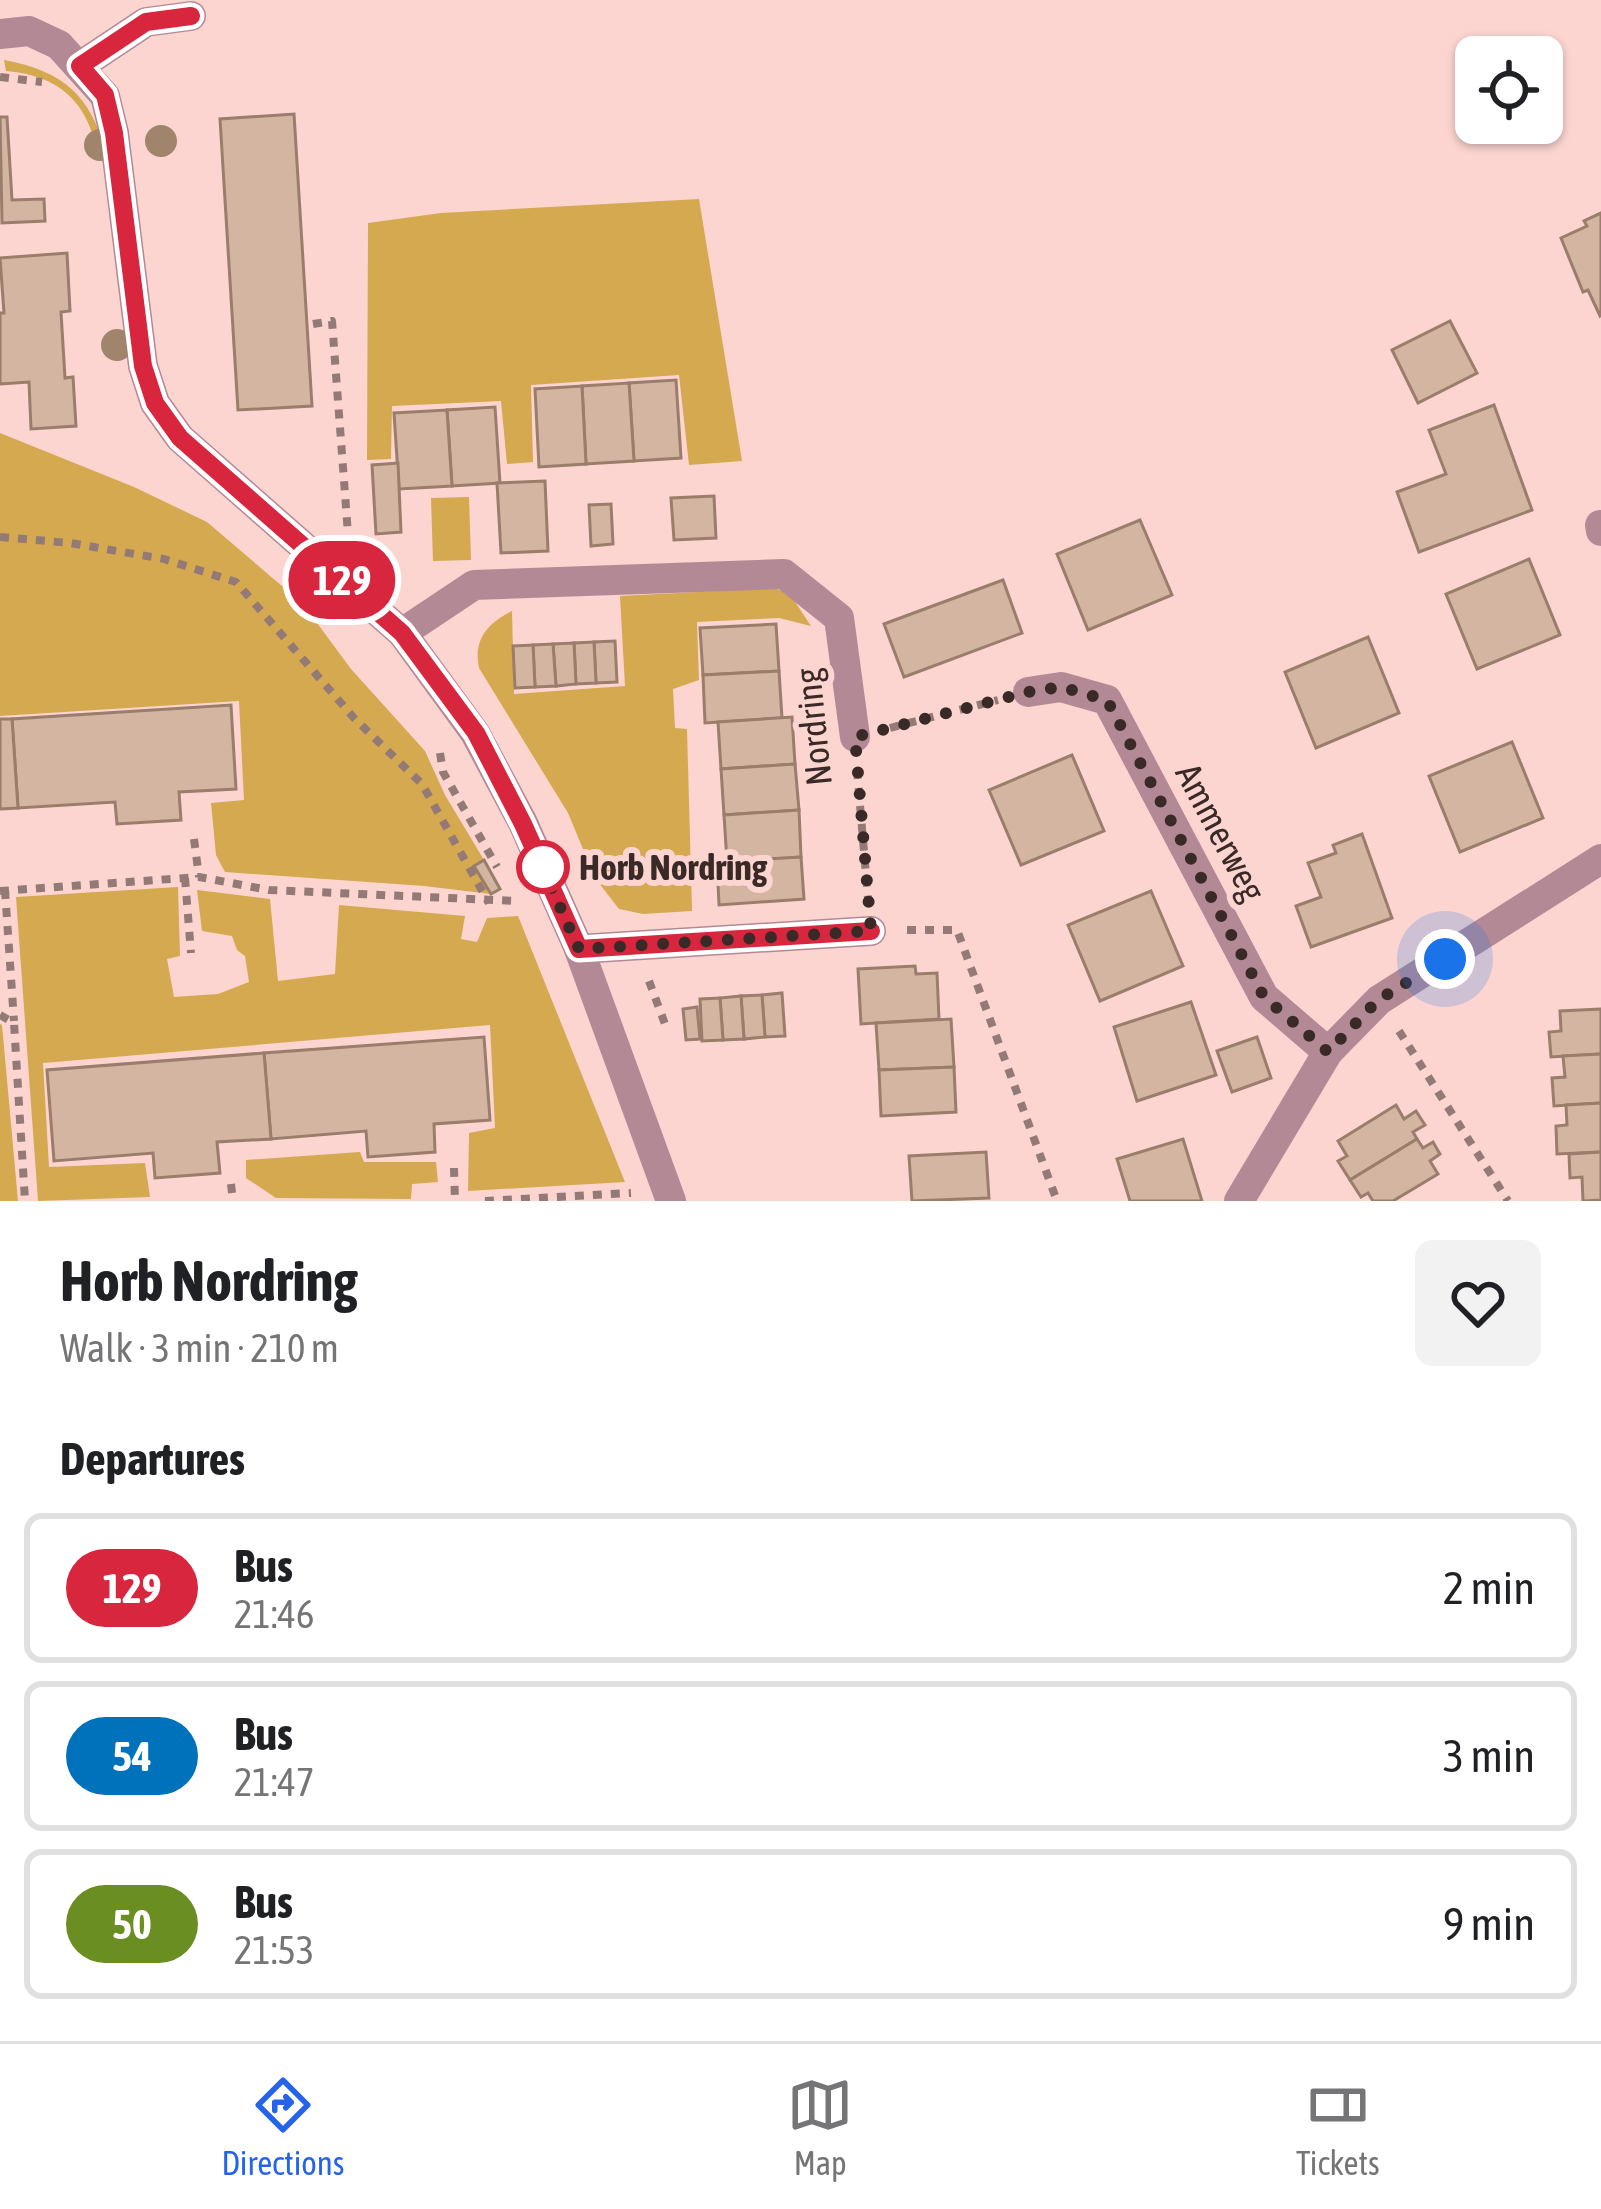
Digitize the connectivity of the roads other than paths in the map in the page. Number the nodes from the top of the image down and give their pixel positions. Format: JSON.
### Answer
{"nodes":[{"id":1,"x":191,"y":16,"type":"dead end"},
{"id":2,"x":0,"y":34,"type":"edge"},
{"id":3,"x":80,"y":66,"type":"junction"},
{"id":4,"x":402,"y":633,"type":"junction"},
{"id":5,"x":1028,"y":692,"type":"road end"},
{"id":6,"x":855,"y":737,"type":"road end"},
{"id":7,"x":1601,"y":860,"type":"edge"},
{"id":8,"x":871,"y":931,"type":"road end"},
{"id":9,"x":579,"y":949,"type":"junction"},
{"id":10,"x":1328,"y":1052,"type":"junction"},
{"id":11,"x":670,"y":1196,"type":"edge"},
{"id":12,"x":1239,"y":1201,"type":"edge"}],
"edges":[{"from":1,"to":3,"type":"street"},
{"from":2,"to":3,"type":"street"},
{"from":3,"to":4,"type":"street"},
{"from":4,"to":6,"type":"street","name":"Nordring"},
{"from":4,"to":9,"type":"street"},
{"from":5,"to":10,"type":"street","name":"Ammerweg"},
{"from":7,"to":10,"type":"street"},
{"from":8,"to":9,"type":"street"},
{"from":9,"to":11,"type":"street"},
{"from":10,"to":12,"type":"street"}]}
